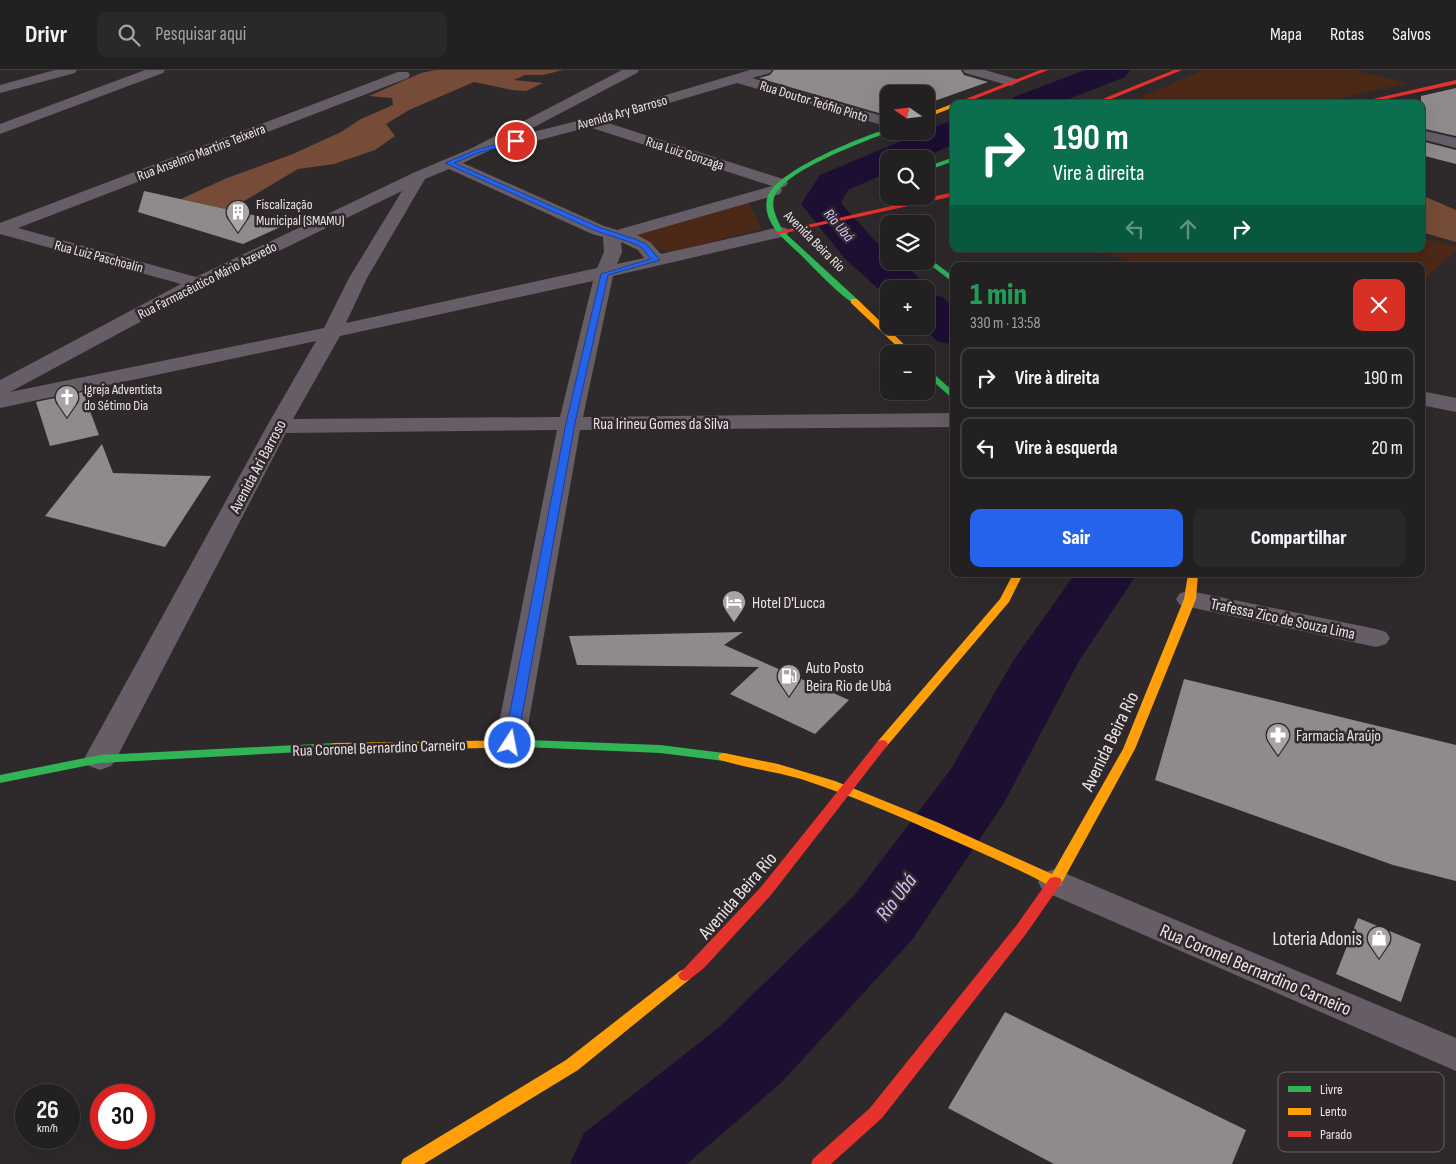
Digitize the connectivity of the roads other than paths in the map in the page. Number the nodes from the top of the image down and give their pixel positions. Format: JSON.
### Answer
{"nodes":[{"id":1,"x":70,"y":70,"type":"edge"},
{"id":2,"x":158,"y":70,"type":"edge"},
{"id":3,"x":632,"y":70,"type":"edge"},
{"id":4,"x":710,"y":70,"type":"edge"},
{"id":5,"x":765,"y":70,"type":"edge"},
{"id":6,"x":970,"y":70,"type":"edge"},
{"id":7,"x":1045,"y":70,"type":"edge"},
{"id":8,"x":1180,"y":70,"type":"edge"},
{"id":9,"x":403,"y":76,"type":"dead end"},
{"id":10,"x":736,"y":78,"type":"junction"},
{"id":11,"x":1012,"y":82,"type":"junction"},
{"id":12,"x":1456,"y":82,"type":"edge"},
{"id":13,"x":0,"y":89,"type":"edge"},
{"id":14,"x":965,"y":100,"type":"edge"},
{"id":15,"x":1103,"y":100,"type":"edge"},
{"id":16,"x":1373,"y":100,"type":"edge"},
{"id":17,"x":950,"y":106,"type":"edge"},
{"id":18,"x":935,"y":112,"type":"edge"},
{"id":19,"x":880,"y":120,"type":"edge"},
{"id":20,"x":590,"y":122,"type":"junction"},
{"id":21,"x":0,"y":130,"type":"edge"},
{"id":22,"x":880,"y":133,"type":"edge"},
{"id":23,"x":1425,"y":135,"type":"edge"},
{"id":24,"x":1456,"y":143,"type":"edge"},
{"id":25,"x":478,"y":151,"type":"junction"},
{"id":26,"x":950,"y":160,"type":"edge"},
{"id":27,"x":448,"y":163,"type":"junction"},
{"id":28,"x":935,"y":165,"type":"edge"},
{"id":29,"x":418,"y":176,"type":"junction"},
{"id":30,"x":777,"y":187,"type":"junction"},
{"id":31,"x":950,"y":195,"type":"edge"},
{"id":32,"x":883,"y":205,"type":"edge"},
{"id":33,"x":880,"y":215,"type":"edge"},
{"id":34,"x":884,"y":215,"type":"joint"},
{"id":35,"x":0,"y":229,"type":"edge"},
{"id":36,"x":780,"y":232,"type":"junction"},
{"id":37,"x":610,"y":234,"type":"junction"},
{"id":38,"x":656,"y":260,"type":"junction"},
{"id":39,"x":935,"y":265,"type":"edge"},
{"id":40,"x":604,"y":274,"type":"junction"},
{"id":41,"x":950,"y":278,"type":"edge"},
{"id":42,"x":198,"y":283,"type":"junction"},
{"id":43,"x":331,"y":334,"type":"junction"},
{"id":44,"x":900,"y":345,"type":"edge"},
{"id":45,"x":935,"y":379,"type":"edge"},
{"id":46,"x":0,"y":389,"type":"edge"},
{"id":47,"x":950,"y":393,"type":"edge"},
{"id":48,"x":1425,"y":399,"type":"edge"},
{"id":49,"x":0,"y":401,"type":"edge"},
{"id":50,"x":1456,"y":405,"type":"edge"},
{"id":51,"x":950,"y":420,"type":"edge"},
{"id":52,"x":570,"y":423,"type":"junction"},
{"id":53,"x":278,"y":426,"type":"junction"},
{"id":54,"x":1016,"y":577,"type":"edge"},
{"id":55,"x":1192,"y":587,"type":"edge"},
{"id":56,"x":1376,"y":638,"type":"dead end"},
{"id":57,"x":510,"y":743,"type":"junction"},
{"id":58,"x":100,"y":759,"type":"junction"},
{"id":59,"x":0,"y":779,"type":"edge"},
{"id":60,"x":845,"y":790,"type":"junction"},
{"id":61,"x":1055,"y":882,"type":"junction"},
{"id":62,"x":1456,"y":1055,"type":"edge"},
{"id":63,"x":409,"y":1164,"type":"edge"},
{"id":64,"x":820,"y":1164,"type":"edge"}],
"edges":[{"from":1,"to":13,"type":"street"},
{"from":2,"to":21,"type":"street"},
{"from":3,"to":25,"type":"street","name":"Rua Farmacêutico Mário Azevedo"},
{"from":4,"to":10,"type":"street","name":"Rua Doutor Teófilo Pinto"},
{"from":5,"to":10,"type":"street","name":"Avenida Ary Barroso"},
{"from":6,"to":11,"type":"street"},
{"from":7,"to":11,"type":"main road"},
{"from":8,"to":15,"type":"main road"},
{"from":9,"to":35,"type":"street","name":"Rua Anselmo Martins Teixeira"},
{"from":10,"to":19,"type":"street","name":"Rua Doutor Teófilo Pinto"},
{"from":10,"to":20,"type":"street","name":"Avenida Ary Barroso"},
{"from":11,"to":14,"type":"main road"},
{"from":12,"to":16,"type":"main road"},
{"from":17,"to":18,"type":"main road"},
{"from":20,"to":25,"type":"street","name":"Avenida Ary Barroso"},
{"from":20,"to":30,"type":"street","name":"Rua Luiz Gonzaga"},
{"from":22,"to":30,"type":"main road"},
{"from":23,"to":24,"type":"street"},
{"from":25,"to":27,"type":"street","name":"Rua Farmacêutico Mário Azevedo"},
{"from":26,"to":28,"type":"main road"},
{"from":27,"to":29,"type":"street","name":"Rua Farmacêutico Mário Azevedo"},
{"from":27,"to":37,"type":"street"},
{"from":29,"to":42,"type":"street","name":"Rua Farmacêutico Mário Azevedo"},
{"from":29,"to":43,"type":"street","name":"Avenida Ari Barroso"},
{"from":30,"to":36,"type":"main road","name":"Avenida Beira Rio"},
{"from":30,"to":37,"type":"street"},
{"from":31,"to":34,"type":"main road"},
{"from":32,"to":34,"type":"main road"},
{"from":33,"to":36,"type":"main road"},
{"from":35,"to":42,"type":"street","name":"Rua Luiz Paschoalin"},
{"from":36,"to":38,"type":"street"},
{"from":36,"to":44,"type":"main road","name":"Avenida Beira Rio"},
{"from":37,"to":38,"type":"street"},
{"from":37,"to":40,"type":"street"},
{"from":38,"to":40,"type":"street"},
{"from":39,"to":41,"type":"main road"},
{"from":40,"to":43,"type":"street"},
{"from":40,"to":52,"type":"street"},
{"from":42,"to":46,"type":"street","name":"Rua Farmacêutico Mário Azevedo"},
{"from":43,"to":49,"type":"street"},
{"from":43,"to":53,"type":"street","name":"Avenida Ari Barroso"},
{"from":45,"to":47,"type":"main road"},
{"from":48,"to":50,"type":"street"},
{"from":51,"to":52,"type":"street","name":"Rua Irineu Gomes da Silva"},
{"from":52,"to":53,"type":"street","name":"Rua Irineu Gomes da Silva"},
{"from":52,"to":57,"type":"street"},
{"from":53,"to":58,"type":"street","name":"Avenida Ari Barroso"},
{"from":54,"to":60,"type":"main road","name":"Avenida Beira Rio"},
{"from":55,"to":56,"type":"street","name":"Trafessa Zico de Souza Lima"},
{"from":55,"to":61,"type":"main road","name":"Avenida Beira Rio"},
{"from":57,"to":58,"type":"main road","name":"Rua Coronel Bernardino Carneiro"},
{"from":57,"to":60,"type":"main road","name":"Rua Coronel Bernardino Carneiro"},
{"from":58,"to":59,"type":"main road","name":"Rua Coronel Bernardino Carneiro"},
{"from":60,"to":61,"type":"main road","name":"Rua Coronel Bernardino Carneiro"},
{"from":60,"to":63,"type":"main road","name":"Avenida Beira Rio"},
{"from":61,"to":62,"type":"street","name":"Rua Coronel Bernardino Carneiro"},
{"from":61,"to":64,"type":"main road","name":"Avenida Beira Rio"}]}
